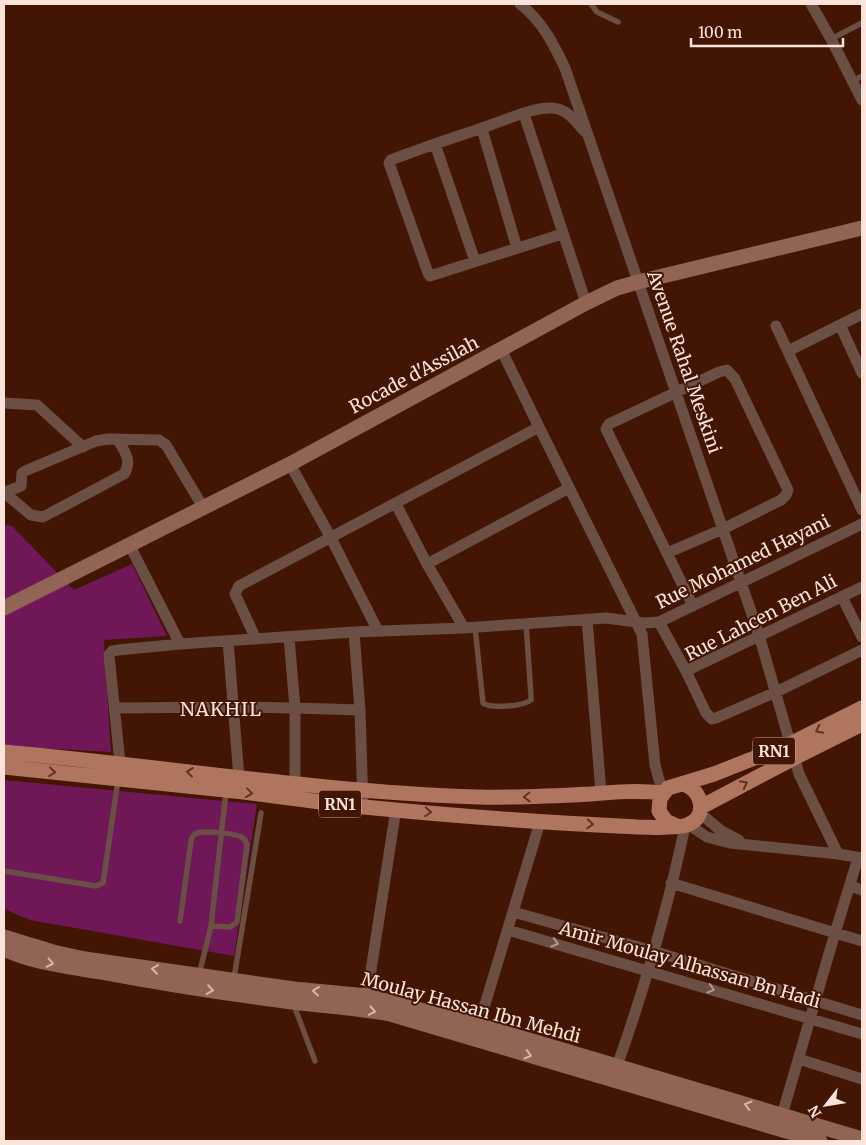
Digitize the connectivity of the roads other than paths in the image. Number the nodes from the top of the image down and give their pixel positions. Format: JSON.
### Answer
{"nodes":[{"id":1,"x":520,"y":4,"type":"edge"},
{"id":2,"x":590,"y":4,"type":"edge"},
{"id":3,"x":811,"y":4,"type":"edge"},
{"id":4,"x":618,"y":22,"type":"dead end"},
{"id":5,"x":862,"y":23,"type":"edge"},
{"id":6,"x":831,"y":39,"type":"junction"},
{"id":7,"x":857,"y":78,"type":"edge"},
{"id":8,"x":862,"y":100,"type":"edge"},
{"id":9,"x":524,"y":114,"type":"junction"},
{"id":10,"x":482,"y":128,"type":"junction"},
{"id":11,"x":588,"y":136,"type":"junction"},
{"id":12,"x":435,"y":144,"type":"junction"},
{"id":13,"x":862,"y":228,"type":"edge"},
{"id":14,"x":562,"y":234,"type":"junction"},
{"id":15,"x":517,"y":248,"type":"junction"},
{"id":16,"x":475,"y":261,"type":"junction"},
{"id":17,"x":638,"y":282,"type":"junction"},
{"id":18,"x":586,"y":303,"type":"junction"},
{"id":19,"x":862,"y":314,"type":"edge"},
{"id":20,"x":840,"y":325,"type":"junction"},
{"id":21,"x":776,"y":326,"type":"dead end"},
{"id":22,"x":501,"y":349,"type":"junction"},
{"id":23,"x":788,"y":351,"type":"junction"},
{"id":24,"x":862,"y":372,"type":"edge"},
{"id":25,"x":676,"y":392,"type":"junction"},
{"id":26,"x":4,"y":403,"type":"edge"},
{"id":27,"x":539,"y":427,"type":"junction"},
{"id":28,"x":117,"y":439,"type":"junction"},
{"id":29,"x":83,"y":447,"type":"junction"},
{"id":30,"x":290,"y":464,"type":"junction"},
{"id":31,"x":569,"y":488,"type":"junction"},
{"id":32,"x":396,"y":504,"type":"junction"},
{"id":33,"x":203,"y":507,"type":"junction"},
{"id":34,"x":862,"y":510,"type":"edge"},
{"id":35,"x":862,"y":524,"type":"edge"},
{"id":36,"x":723,"y":529,"type":"junction"},
{"id":37,"x":331,"y":538,"type":"junction"},
{"id":38,"x":129,"y":544,"type":"junction"},
{"id":39,"x":667,"y":553,"type":"junction"},
{"id":40,"x":427,"y":564,"type":"junction"},
{"id":41,"x":742,"y":582,"type":"junction"},
{"id":42,"x":862,"y":587,"type":"edge"},
{"id":43,"x":842,"y":597,"type":"junction"},
{"id":44,"x":693,"y":606,"type":"junction"},
{"id":45,"x":4,"y":608,"type":"edge"},
{"id":46,"x":586,"y":619,"type":"junction"},
{"id":47,"x":659,"y":622,"type":"junction"},
{"id":48,"x":526,"y":623,"type":"junction"},
{"id":49,"x":638,"y":623,"type":"junction"},
{"id":50,"x":469,"y":627,"type":"junction"},
{"id":51,"x":378,"y":631,"type":"junction"},
{"id":52,"x":354,"y":632,"type":"junction"},
{"id":53,"x":760,"y":635,"type":"junction"},
{"id":54,"x":289,"y":637,"type":"junction"},
{"id":55,"x":862,"y":637,"type":"edge"},
{"id":56,"x":256,"y":638,"type":"junction"},
{"id":57,"x":228,"y":641,"type":"junction"},
{"id":58,"x":180,"y":644,"type":"junction"},
{"id":59,"x":862,"y":650,"type":"edge"},
{"id":60,"x":686,"y":671,"type":"junction"},
{"id":61,"x":776,"y":692,"type":"junction"},
{"id":62,"x":233,"y":707,"type":"junction"},
{"id":63,"x":115,"y":708,"type":"junction"},
{"id":64,"x":295,"y":708,"type":"junction"},
{"id":65,"x":862,"y":708,"type":"edge"},
{"id":66,"x":360,"y":710,"type":"junction"},
{"id":67,"x":862,"y":724,"type":"edge"},
{"id":68,"x":792,"y":751,"type":"junction"},
{"id":69,"x":4,"y":752,"type":"edge"},
{"id":70,"x":120,"y":763,"type":"junction"},
{"id":71,"x":4,"y":767,"type":"edge"},
{"id":72,"x":239,"y":778,"type":"junction"},
{"id":73,"x":118,"y":779,"type":"junction"},
{"id":74,"x":682,"y":784,"type":"junction"},
{"id":75,"x":295,"y":785,"type":"junction"},
{"id":76,"x":226,"y":790,"type":"junction"},
{"id":77,"x":363,"y":790,"type":"junction"},
{"id":78,"x":664,"y":792,"type":"junction"},
{"id":79,"x":601,"y":793,"type":"junction"},
{"id":80,"x":363,"y":807,"type":"junction"},
{"id":81,"x":396,"y":809,"type":"junction"},
{"id":82,"x":700,"y":810,"type":"junction"},
{"id":83,"x":261,"y":813,"type":"dead end"},
{"id":84,"x":540,"y":822,"type":"junction"},
{"id":85,"x":684,"y":826,"type":"junction"},
{"id":86,"x":222,"y":833,"type":"junction"},
{"id":87,"x":745,"y":843,"type":"junction"},
{"id":88,"x":838,"y":854,"type":"junction"},
{"id":89,"x":860,"y":858,"type":"edge"},
{"id":90,"x":4,"y":871,"type":"edge"},
{"id":91,"x":671,"y":883,"type":"junction"},
{"id":92,"x":850,"y":886,"type":"junction"},
{"id":93,"x":862,"y":890,"type":"edge"},
{"id":94,"x":513,"y":912,"type":"junction"},
{"id":95,"x":180,"y":921,"type":"dead end"},
{"id":96,"x":212,"y":926,"type":"junction"},
{"id":97,"x":508,"y":930,"type":"junction"},
{"id":98,"x":835,"y":933,"type":"junction"},
{"id":99,"x":4,"y":937,"type":"edge"},
{"id":100,"x":862,"y":941,"type":"edge"},
{"id":101,"x":4,"y":949,"type":"edge"},
{"id":102,"x":653,"y":951,"type":"junction"},
{"id":103,"x":647,"y":970,"type":"junction"},
{"id":104,"x":199,"y":975,"type":"junction"},
{"id":105,"x":234,"y":980,"type":"junction"},
{"id":106,"x":294,"y":995,"type":"junction"},
{"id":107,"x":367,"y":996,"type":"junction"},
{"id":108,"x":816,"y":1001,"type":"junction"},
{"id":109,"x":862,"y":1015,"type":"edge"},
{"id":110,"x":810,"y":1019,"type":"junction"},
{"id":111,"x":476,"y":1033,"type":"junction"},
{"id":112,"x":862,"y":1034,"type":"edge"},
{"id":113,"x":799,"y":1060,"type":"junction"},
{"id":114,"x":315,"y":1061,"type":"dead end"},
{"id":115,"x":615,"y":1074,"type":"junction"},
{"id":116,"x":862,"y":1079,"type":"edge"},
{"id":117,"x":780,"y":1122,"type":"junction"},
{"id":118,"x":862,"y":1138,"type":"edge"},
{"id":119,"x":820,"y":1141,"type":"edge"}],
"edges":[{"from":1,"to":11,"type":"street","name":"Avenue Rahal Meskini"},
{"from":2,"to":4,"type":"lane"},
{"from":3,"to":6,"type":"street"},
{"from":5,"to":6,"type":"lane"},
{"from":6,"to":7,"type":"street"},
{"from":7,"to":8,"type":"street"},
{"from":9,"to":10,"type":"street"},
{"from":9,"to":11,"type":"street"},
{"from":9,"to":14,"type":"street"},
{"from":10,"to":12,"type":"street"},
{"from":10,"to":15,"type":"street"},
{"from":11,"to":17,"type":"street","name":"Avenue Rahal Meskini"},
{"from":12,"to":16,"type":"street"},
{"from":12,"to":16,"type":"street"},
{"from":13,"to":17,"type":"street","name":"Rocade d'Assilah"},
{"from":14,"to":15,"type":"street"},
{"from":14,"to":18,"type":"street"},
{"from":15,"to":16,"type":"street"},
{"from":17,"to":18,"type":"street","name":"Rocade d'Assilah"},
{"from":17,"to":25,"type":"street","name":"Avenue Rahal Meskini"},
{"from":18,"to":22,"type":"street","name":"Rocade d'Assilah"},
{"from":19,"to":20,"type":"street"},
{"from":20,"to":23,"type":"street"},
{"from":20,"to":24,"type":"street"},
{"from":21,"to":23,"type":"street"},
{"from":22,"to":27,"type":"street"},
{"from":22,"to":30,"type":"street","name":"Rocade d'Assilah"},
{"from":23,"to":34,"type":"street"},
{"from":25,"to":36,"type":"street","name":"Avenue Rahal Meskini"},
{"from":25,"to":36,"type":"street"},
{"from":25,"to":39,"type":"street"},
{"from":26,"to":29,"type":"street"},
{"from":27,"to":31,"type":"street"},
{"from":27,"to":32,"type":"street"},
{"from":28,"to":29,"type":"street"},
{"from":28,"to":29,"type":"street"},
{"from":28,"to":33,"type":"street"},
{"from":30,"to":33,"type":"street","name":"Rocade d'Assilah"},
{"from":30,"to":37,"type":"street"},
{"from":31,"to":40,"type":"street"},
{"from":31,"to":49,"type":"street"},
{"from":32,"to":37,"type":"street"},
{"from":32,"to":40,"type":"street"},
{"from":33,"to":38,"type":"street","name":"Rocade d'Assilah"},
{"from":35,"to":41,"type":"street","name":"Rue Mohamed Hayani"},
{"from":36,"to":39,"type":"street"},
{"from":36,"to":41,"type":"street","name":"Avenue Rahal Meskini"},
{"from":37,"to":51,"type":"street"},
{"from":37,"to":56,"type":"street"},
{"from":38,"to":45,"type":"street","name":"Rocade d'Assilah"},
{"from":38,"to":58,"type":"street"},
{"from":39,"to":44,"type":"street"},
{"from":40,"to":50,"type":"street"},
{"from":41,"to":44,"type":"street","name":"Rue Mohamed Hayani"},
{"from":41,"to":53,"type":"street","name":"Avenue Rahal Meskini"},
{"from":42,"to":43,"type":"street","name":"Rue Lahcen Ben Ali"},
{"from":43,"to":53,"type":"street","name":"Rue Lahcen Ben Ali"},
{"from":43,"to":55,"type":"street"},
{"from":44,"to":47,"type":"street","name":"Rue Mohamed Hayani"},
{"from":46,"to":48,"type":"street","name":"Rue Mohamed Hayani"},
{"from":46,"to":49,"type":"street","name":"Rue Mohamed Hayani"},
{"from":46,"to":79,"type":"street"},
{"from":47,"to":49,"type":"street","name":"Rue Mohamed Hayani"},
{"from":47,"to":60,"type":"street"},
{"from":48,"to":50,"type":"street","name":"Rue Mohamed Hayani"},
{"from":48,"to":50,"type":"lane"},
{"from":49,"to":78,"type":"street"},
{"from":50,"to":51,"type":"street","name":"Rue Mohamed Hayani"},
{"from":51,"to":52,"type":"street","name":"Rue Mohamed Hayani"},
{"from":52,"to":54,"type":"street","name":"Rue Mohamed Hayani"},
{"from":52,"to":66,"type":"street"},
{"from":53,"to":60,"type":"street","name":"Rue Lahcen Ben Ali"},
{"from":53,"to":61,"type":"street","name":"Avenue Rahal Meskini"},
{"from":54,"to":56,"type":"street","name":"Rue Mohamed Hayani"},
{"from":54,"to":64,"type":"street"},
{"from":56,"to":57,"type":"street","name":"Rue Mohamed Hayani"},
{"from":57,"to":58,"type":"street","name":"Rue Mohamed Hayani"},
{"from":57,"to":62,"type":"street"},
{"from":58,"to":63,"type":"street","name":"Rue Mohamed Hayani"},
{"from":59,"to":61,"type":"street"},
{"from":60,"to":61,"type":"street","name":"Rue Lahcen Ben Ali"},
{"from":61,"to":68,"type":"street","name":"Avenue Rahal Meskini"},
{"from":62,"to":63,"type":"street"},
{"from":62,"to":64,"type":"street"},
{"from":62,"to":72,"type":"street"},
{"from":63,"to":70,"type":"street"},
{"from":64,"to":66,"type":"street"},
{"from":64,"to":75,"type":"street"},
{"from":65,"to":68,"type":"main road","number":"RN1","one_way":true},
{"from":66,"to":77,"type":"street"},
{"from":67,"to":68,"type":"main road","number":"RN1"},
{"from":68,"to":74,"type":"main road","number":"RN1"},
{"from":82,"to":68,"type":"main road","number":"RN1","one_way":true},
{"from":68,"to":88,"type":"street","name":"Avenue Rahal Meskini"},
{"from":69,"to":70,"type":"main road","number":"RN1"},
{"from":72,"to":70,"type":"main road","number":"RN1","one_way":true},
{"from":71,"to":73,"type":"main road","number":"RN1","one_way":true},
{"from":72,"to":75,"type":"main road","number":"RN1"},
{"from":73,"to":76,"type":"main road","number":"RN1"},
{"from":73,"to":90,"type":"lane"},
{"from":74,"to":78,"type":"main road","number":"RN1"},
{"from":74,"to":82,"type":"main road"},
{"from":75,"to":77,"type":"main road","number":"RN1"},
{"from":76,"to":80,"type":"main road","number":"RN1","one_way":true},
{"from":76,"to":86,"type":"lane"},
{"from":79,"to":77,"type":"main road","number":"RN1","one_way":true},
{"from":77,"to":80,"type":"street"},
{"from":78,"to":79,"type":"main road","number":"RN1"},
{"from":78,"to":85,"type":"main road"},
{"from":80,"to":81,"type":"main road","number":"RN1"},
{"from":81,"to":84,"type":"main road","number":"RN1","one_way":true},
{"from":81,"to":107,"type":"street"},
{"from":82,"to":85,"type":"main road","number":"RN1"},
{"from":82,"to":87,"type":"street"},
{"from":83,"to":105,"type":"lane"},
{"from":84,"to":85,"type":"main road","number":"RN1","one_way":true},
{"from":84,"to":94,"type":"street"},
{"from":85,"to":87,"type":"street"},
{"from":85,"to":91,"type":"street"},
{"from":86,"to":95,"type":"lane"},
{"from":86,"to":96,"type":"lane"},
{"from":86,"to":96,"type":"lane"},
{"from":87,"to":88,"type":"street"},
{"from":88,"to":89,"type":"street"},
{"from":89,"to":92,"type":"street"},
{"from":91,"to":98,"type":"street"},
{"from":91,"to":102,"type":"street"},
{"from":92,"to":93,"type":"street"},
{"from":92,"to":98,"type":"street"},
{"from":94,"to":97,"type":"street"},
{"from":94,"to":102,"type":"street"},
{"from":96,"to":104,"type":"lane"},
{"from":97,"to":103,"type":"street","name":"Amir Moulay Alhassan Bn Hadi","one_way":true},
{"from":97,"to":111,"type":"street"},
{"from":98,"to":100,"type":"street"},
{"from":98,"to":108,"type":"street"},
{"from":104,"to":99,"type":"street","name":"Moulay Hassan Ibn Mehdi","one_way":true},
{"from":101,"to":106,"type":"street","name":"Moulay Hassan Ibn Mehdi","one_way":true},
{"from":102,"to":103,"type":"street"},
{"from":102,"to":108,"type":"street"},
{"from":103,"to":110,"type":"street","name":"Amir Moulay Alhassan Bn Hadi","one_way":true},
{"from":103,"to":115,"type":"street"},
{"from":104,"to":105,"type":"street","name":"Moulay Hassan Ibn Mehdi"},
{"from":105,"to":106,"type":"street","name":"Moulay Hassan Ibn Mehdi"},
{"from":107,"to":106,"type":"street","name":"Moulay Hassan Ibn Mehdi","one_way":true},
{"from":106,"to":111,"type":"street","name":"Moulay Hassan Ibn Mehdi","one_way":true},
{"from":106,"to":114,"type":"lane"},
{"from":107,"to":111,"type":"street","name":"Moulay Hassan Ibn Mehdi"},
{"from":108,"to":109,"type":"street"},
{"from":108,"to":110,"type":"street"},
{"from":110,"to":112,"type":"street","name":"Amir Moulay Alhassan Bn Hadi"},
{"from":110,"to":113,"type":"street"},
{"from":111,"to":115,"type":"street","name":"Moulay Hassan Ibn Mehdi"},
{"from":113,"to":116,"type":"street"},
{"from":113,"to":117,"type":"street"},
{"from":115,"to":117,"type":"street","name":"Moulay Hassan Ibn Mehdi"},
{"from":117,"to":118,"type":"street","name":"Moulay Hassan Ibn Mehdi"},
{"from":117,"to":119,"type":"street","name":"Moulay Hassan Ibn Mehdi"}]}
